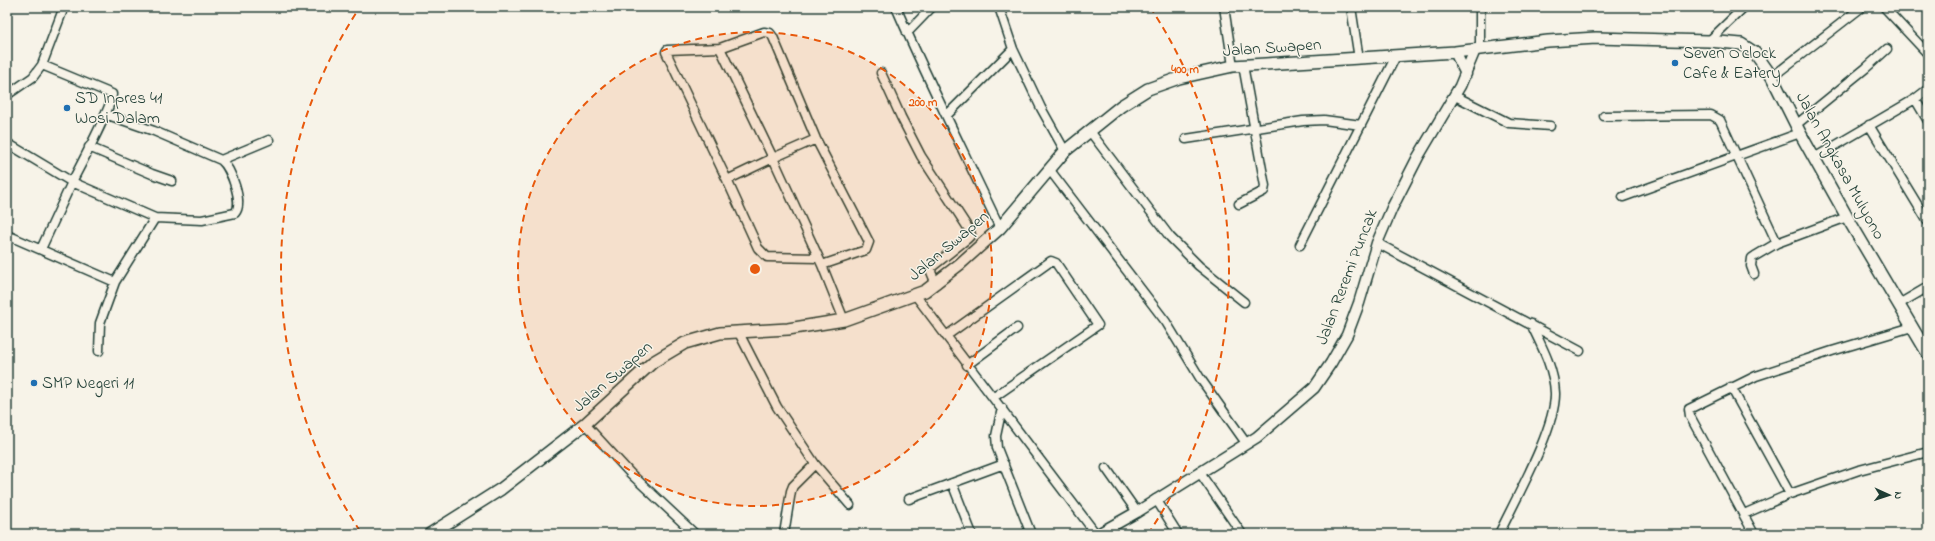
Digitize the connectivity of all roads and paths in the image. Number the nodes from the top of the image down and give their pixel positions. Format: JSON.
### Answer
{"nodes":[{"id":1,"x":64,"y":7,"type":"edge"},
{"id":2,"x":896,"y":7,"type":"edge"},
{"id":3,"x":932,"y":7,"type":"edge"},
{"id":4,"x":999,"y":7,"type":"edge"},
{"id":5,"x":1224,"y":7,"type":"edge"},
{"id":6,"x":1351,"y":7,"type":"edge"},
{"id":7,"x":1480,"y":7,"type":"edge"},
{"id":8,"x":1744,"y":7,"type":"edge"},
{"id":9,"x":1862,"y":7,"type":"edge"},
{"id":10,"x":1884,"y":7,"type":"edge"},
{"id":11,"x":907,"y":33,"type":"junction"},
{"id":12,"x":1709,"y":41,"type":"junction"},
{"id":13,"x":720,"y":48,"type":"junction"},
{"id":14,"x":1013,"y":49,"type":"junction"},
{"id":15,"x":1887,"y":49,"type":"dead end"},
{"id":16,"x":1477,"y":50,"type":"junction"},
{"id":17,"x":1455,"y":52,"type":"junction"},
{"id":18,"x":1928,"y":54,"type":"edge"},
{"id":19,"x":1396,"y":56,"type":"junction"},
{"id":20,"x":1359,"y":59,"type":"junction"},
{"id":21,"x":42,"y":65,"type":"junction"},
{"id":22,"x":1238,"y":66,"type":"junction"},
{"id":23,"x":881,"y":73,"type":"dead end"},
{"id":24,"x":1466,"y":74,"type":"junction"},
{"id":25,"x":1772,"y":77,"type":"junction"},
{"id":26,"x":1928,"y":89,"type":"edge"},
{"id":27,"x":7,"y":95,"type":"edge"},
{"id":28,"x":1455,"y":96,"type":"junction"},
{"id":29,"x":1915,"y":99,"type":"junction"},
{"id":30,"x":105,"y":114,"type":"junction"},
{"id":31,"x":947,"y":116,"type":"junction"},
{"id":32,"x":1604,"y":116,"type":"dead end"},
{"id":33,"x":1928,"y":121,"type":"edge"},
{"id":34,"x":1361,"y":125,"type":"junction"},
{"id":35,"x":1869,"y":125,"type":"junction"},
{"id":36,"x":1550,"y":126,"type":"dead end"},
{"id":37,"x":1254,"y":128,"type":"junction"},
{"id":38,"x":1798,"y":128,"type":"junction"},
{"id":39,"x":1089,"y":130,"type":"junction"},
{"id":40,"x":816,"y":139,"type":"junction"},
{"id":41,"x":1186,"y":139,"type":"dead end"},
{"id":42,"x":269,"y":140,"type":"dead end"},
{"id":43,"x":7,"y":142,"type":"edge"},
{"id":44,"x":89,"y":147,"type":"junction"},
{"id":45,"x":1065,"y":151,"type":"junction"},
{"id":46,"x":1734,"y":155,"type":"junction"},
{"id":47,"x":773,"y":158,"type":"junction"},
{"id":48,"x":1814,"y":158,"type":"junction"},
{"id":49,"x":221,"y":160,"type":"junction"},
{"id":50,"x":1049,"y":169,"type":"junction"},
{"id":51,"x":172,"y":180,"type":"dead end"},
{"id":52,"x":727,"y":180,"type":"junction"},
{"id":53,"x":72,"y":182,"type":"junction"},
{"id":54,"x":1622,"y":197,"type":"dead end"},
{"id":55,"x":1239,"y":204,"type":"dead end"},
{"id":56,"x":1847,"y":217,"type":"junction"},
{"id":57,"x":155,"y":218,"type":"junction"},
{"id":58,"x":1928,"y":222,"type":"edge"},
{"id":59,"x":1000,"y":228,"type":"junction"},
{"id":60,"x":7,"y":235,"type":"edge"},
{"id":61,"x":1377,"y":243,"type":"junction"},
{"id":62,"x":1777,"y":244,"type":"junction"},
{"id":63,"x":1300,"y":245,"type":"dead end"},
{"id":64,"x":41,"y":249,"type":"junction"},
{"id":65,"x":820,"y":261,"type":"junction"},
{"id":66,"x":1754,"y":274,"type":"dead end"},
{"id":67,"x":115,"y":282,"type":"junction"},
{"id":68,"x":936,"y":284,"type":"junction"},
{"id":69,"x":1928,"y":286,"type":"edge"},
{"id":70,"x":916,"y":296,"type":"junction"},
{"id":71,"x":1244,"y":302,"type":"dead end"},
{"id":72,"x":1899,"y":304,"type":"junction"},
{"id":73,"x":844,"y":320,"type":"junction"},
{"id":74,"x":1531,"y":324,"type":"junction"},
{"id":75,"x":1912,"y":327,"type":"junction"},
{"id":76,"x":1017,"y":328,"type":"dead end"},
{"id":77,"x":738,"y":331,"type":"junction"},
{"id":78,"x":946,"y":336,"type":"junction"},
{"id":79,"x":99,"y":351,"type":"dead end"},
{"id":80,"x":1580,"y":351,"type":"dead end"},
{"id":81,"x":1928,"y":354,"type":"edge"},
{"id":82,"x":967,"y":365,"type":"junction"},
{"id":83,"x":1731,"y":387,"type":"junction"},
{"id":84,"x":994,"y":397,"type":"junction"},
{"id":85,"x":1002,"y":408,"type":"junction"},
{"id":86,"x":585,"y":424,"type":"junction"},
{"id":87,"x":1246,"y":443,"type":"junction"},
{"id":88,"x":1928,"y":452,"type":"edge"},
{"id":89,"x":815,"y":464,"type":"junction"},
{"id":90,"x":1004,"y":464,"type":"junction"},
{"id":91,"x":1106,"y":468,"type":"dead end"},
{"id":92,"x":1200,"y":473,"type":"junction"},
{"id":93,"x":952,"y":483,"type":"junction"},
{"id":94,"x":1790,"y":494,"type":"junction"},
{"id":95,"x":909,"y":499,"type":"dead end"},
{"id":96,"x":1156,"y":499,"type":"junction"},
{"id":97,"x":850,"y":505,"type":"dead end"},
{"id":98,"x":1136,"y":512,"type":"junction"},
{"id":99,"x":1744,"y":514,"type":"junction"},
{"id":100,"x":1112,"y":530,"type":"edge"},
{"id":101,"x":430,"y":534,"type":"edge"},
{"id":102,"x":695,"y":534,"type":"edge"},
{"id":103,"x":784,"y":534,"type":"edge"},
{"id":104,"x":972,"y":534,"type":"edge"},
{"id":105,"x":1030,"y":534,"type":"edge"},
{"id":106,"x":1097,"y":534,"type":"edge"},
{"id":107,"x":1178,"y":534,"type":"edge"},
{"id":108,"x":1242,"y":534,"type":"edge"},
{"id":109,"x":1499,"y":534,"type":"edge"},
{"id":110,"x":1754,"y":534,"type":"edge"}],
"edges":[{"from":1,"to":21,"type":"street"},
{"from":2,"to":11,"type":"street"},
{"from":3,"to":11,"type":"street"},
{"from":4,"to":14,"type":"street"},
{"from":5,"to":22,"type":"street"},
{"from":6,"to":20,"type":"street"},
{"from":7,"to":16,"type":"street"},
{"from":8,"to":12,"type":"street"},
{"from":9,"to":25,"type":"street"},
{"from":10,"to":18,"type":"street"},
{"from":11,"to":31,"type":"street"},
{"from":12,"to":16,"type":"main road","name":"Jalan Angkasa Mulyono"},
{"from":12,"to":25,"type":"main road","name":"Jalan Angkasa Mulyono"},
{"from":13,"to":40,"type":"street"},
{"from":13,"to":47,"type":"street"},
{"from":13,"to":52,"type":"street"},
{"from":14,"to":31,"type":"street"},
{"from":14,"to":45,"type":"street"},
{"from":15,"to":38,"type":"street"},
{"from":16,"to":17,"type":"main road"},
{"from":16,"to":24,"type":"street","name":"Jalan Reremi Puncak"},
{"from":17,"to":19,"type":"main road","name":"Jalan Swapen"},
{"from":17,"to":24,"type":"street"},
{"from":19,"to":20,"type":"main road","name":"Jalan Swapen"},
{"from":19,"to":34,"type":"street"},
{"from":20,"to":22,"type":"main road","name":"Jalan Swapen"},
{"from":21,"to":27,"type":"street"},
{"from":21,"to":30,"type":"street"},
{"from":22,"to":37,"type":"street"},
{"from":22,"to":39,"type":"main road","name":"Jalan Swapen"},
{"from":23,"to":68,"type":"street"},
{"from":24,"to":28,"type":"street","name":"Jalan Reremi Puncak"},
{"from":25,"to":38,"type":"main road","name":"Jalan Angkasa Mulyono"},
{"from":26,"to":29,"type":"street"},
{"from":28,"to":36,"type":"street"},
{"from":28,"to":61,"type":"street","name":"Jalan Reremi Puncak"},
{"from":29,"to":33,"type":"street"},
{"from":29,"to":35,"type":"street"},
{"from":30,"to":44,"type":"street"},
{"from":30,"to":49,"type":"street"},
{"from":31,"to":59,"type":"street"},
{"from":32,"to":46,"type":"street"},
{"from":34,"to":37,"type":"street"},
{"from":34,"to":63,"type":"street"},
{"from":35,"to":48,"type":"street"},
{"from":35,"to":58,"type":"street"},
{"from":37,"to":41,"type":"street"},
{"from":37,"to":55,"type":"street"},
{"from":38,"to":46,"type":"street"},
{"from":38,"to":48,"type":"main road","name":"Jalan Angkasa Mulyono"},
{"from":39,"to":45,"type":"main road","name":"Jalan Swapen"},
{"from":39,"to":71,"type":"street"},
{"from":40,"to":47,"type":"street"},
{"from":40,"to":65,"type":"street"},
{"from":42,"to":49,"type":"street"},
{"from":43,"to":53,"type":"street"},
{"from":44,"to":51,"type":"street"},
{"from":44,"to":53,"type":"street"},
{"from":45,"to":50,"type":"main road","name":"Jalan Swapen"},
{"from":46,"to":54,"type":"street"},
{"from":46,"to":62,"type":"street"},
{"from":47,"to":52,"type":"street"},
{"from":47,"to":65,"type":"street"},
{"from":48,"to":56,"type":"main road","name":"Jalan Angkasa Mulyono"},
{"from":49,"to":57,"type":"street"},
{"from":50,"to":59,"type":"main road","name":"Jalan Swapen"},
{"from":50,"to":87,"type":"street"},
{"from":52,"to":65,"type":"street"},
{"from":53,"to":57,"type":"street"},
{"from":53,"to":64,"type":"street"},
{"from":56,"to":62,"type":"street"},
{"from":56,"to":72,"type":"main road","name":"Jalan Angkasa Mulyono"},
{"from":57,"to":67,"type":"street"},
{"from":59,"to":68,"type":"main road","name":"Jalan Swapen"},
{"from":60,"to":64,"type":"street"},
{"from":61,"to":74,"type":"street"},
{"from":61,"to":87,"type":"street","name":"Jalan Reremi Puncak"},
{"from":62,"to":66,"type":"street"},
{"from":64,"to":67,"type":"street"},
{"from":65,"to":73,"type":"street"},
{"from":67,"to":79,"type":"street"},
{"from":68,"to":70,"type":"main road","name":"Jalan Swapen"},
{"from":69,"to":72,"type":"street"},
{"from":70,"to":73,"type":"main road","name":"Jalan Swapen"},
{"from":70,"to":78,"type":"street"},
{"from":72,"to":75,"type":"main road","name":"Jalan Angkasa Mulyono"},
{"from":73,"to":77,"type":"main road","name":"Jalan Swapen"},
{"from":74,"to":80,"type":"street"},
{"from":74,"to":109,"type":"street"},
{"from":75,"to":81,"type":"main road","name":"Jalan Angkasa Mulyono"},
{"from":75,"to":83,"type":"street"},
{"from":76,"to":82,"type":"street"},
{"from":77,"to":86,"type":"main road","name":"Jalan Swapen"},
{"from":77,"to":89,"type":"street"},
{"from":78,"to":82,"type":"street"},
{"from":78,"to":84,"type":"street"},
{"from":82,"to":84,"type":"street"},
{"from":83,"to":94,"type":"street"},
{"from":83,"to":99,"type":"street"},
{"from":84,"to":85,"type":"street"},
{"from":85,"to":90,"type":"street"},
{"from":85,"to":106,"type":"street"},
{"from":86,"to":101,"type":"main road","name":"Jalan Swapen"},
{"from":86,"to":102,"type":"street"},
{"from":87,"to":92,"type":"street","name":"Jalan Reremi Puncak"},
{"from":88,"to":94,"type":"street"},
{"from":89,"to":97,"type":"street"},
{"from":89,"to":103,"type":"street"},
{"from":90,"to":93,"type":"street"},
{"from":90,"to":105,"type":"street"},
{"from":91,"to":98,"type":"street"},
{"from":92,"to":96,"type":"street","name":"Jalan Reremi Puncak"},
{"from":92,"to":108,"type":"street"},
{"from":93,"to":95,"type":"street"},
{"from":93,"to":104,"type":"street"},
{"from":94,"to":99,"type":"street"},
{"from":96,"to":98,"type":"street","name":"Jalan Reremi Puncak"},
{"from":96,"to":107,"type":"street"},
{"from":98,"to":100,"type":"street","name":"Jalan Reremi Puncak"},
{"from":99,"to":110,"type":"street"},
{"from":100,"to":106,"type":"street","name":"Jalan Reremi Puncak"}]}
